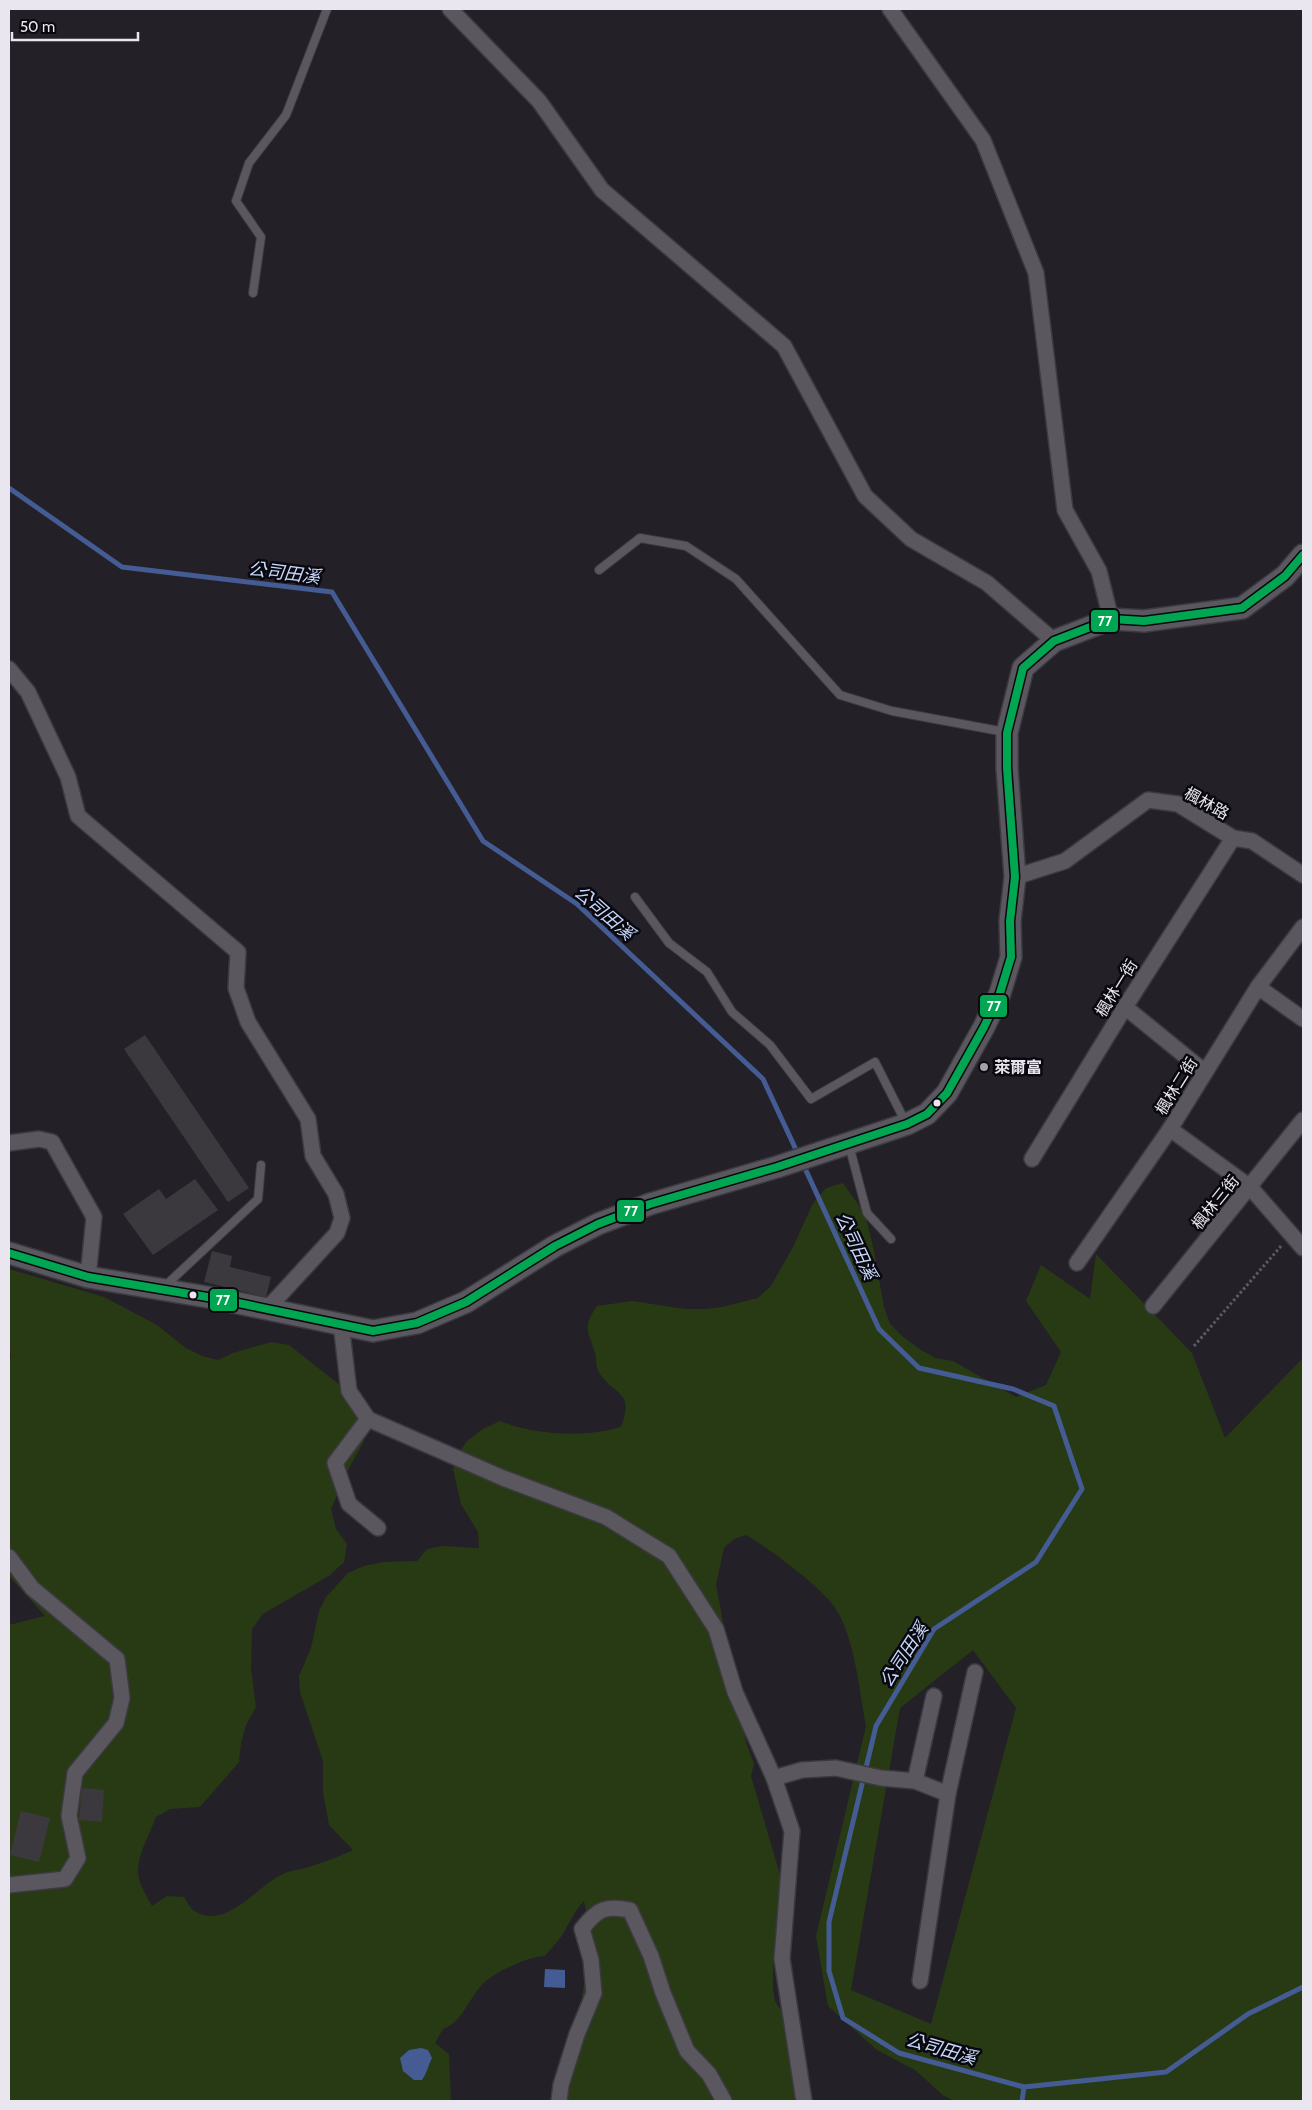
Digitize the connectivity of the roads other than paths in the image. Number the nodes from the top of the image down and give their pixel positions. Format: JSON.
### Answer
{"nodes":[{"id":1,"x":327,"y":9,"type":"edge"},
{"id":2,"x":450,"y":9,"type":"edge"},
{"id":3,"x":890,"y":9,"type":"edge"},
{"id":4,"x":253,"y":293,"type":"dead end"},
{"id":5,"x":1303,"y":555,"type":"edge"},
{"id":6,"x":599,"y":570,"type":"dead end"},
{"id":7,"x":1111,"y":619,"type":"junction"},
{"id":8,"x":1054,"y":641,"type":"junction"},
{"id":9,"x":9,"y":669,"type":"edge"},
{"id":10,"x":1007,"y":733,"type":"junction"},
{"id":11,"x":1233,"y":838,"type":"junction"},
{"id":12,"x":1303,"y":875,"type":"edge"},
{"id":13,"x":1015,"y":877,"type":"junction"},
{"id":14,"x":635,"y":897,"type":"dead end"},
{"id":15,"x":1303,"y":927,"type":"edge"},
{"id":16,"x":1258,"y":987,"type":"junction"},
{"id":17,"x":1125,"y":1007,"type":"junction"},
{"id":18,"x":1303,"y":1019,"type":"edge"},
{"id":19,"x":1206,"y":1072,"type":"junction"},
{"id":20,"x":1303,"y":1120,"type":"edge"},
{"id":21,"x":907,"y":1124,"type":"junction"},
{"id":22,"x":1170,"y":1129,"type":"junction"},
{"id":23,"x":9,"y":1143,"type":"edge"},
{"id":24,"x":848,"y":1143,"type":"junction"},
{"id":25,"x":1032,"y":1159,"type":"dead end"},
{"id":26,"x":261,"y":1165,"type":"dead end"},
{"id":27,"x":1250,"y":1188,"type":"junction"},
{"id":28,"x":891,"y":1239,"type":"dead end"},
{"id":29,"x":1303,"y":1248,"type":"edge"},
{"id":30,"x":9,"y":1253,"type":"edge"},
{"id":31,"x":1078,"y":1263,"type":"dead end"},
{"id":32,"x":88,"y":1277,"type":"junction"},
{"id":33,"x":161,"y":1289,"type":"junction"},
{"id":34,"x":1153,"y":1306,"type":"dead end"},
{"id":35,"x":267,"y":1309,"type":"junction"},
{"id":36,"x":341,"y":1324,"type":"junction"},
{"id":37,"x":368,"y":1419,"type":"junction"},
{"id":38,"x":378,"y":1528,"type":"dead end"},
{"id":39,"x":9,"y":1556,"type":"edge"},
{"id":40,"x":975,"y":1672,"type":"dead end"},
{"id":41,"x":934,"y":1696,"type":"dead end"},
{"id":42,"x":774,"y":1778,"type":"junction"},
{"id":43,"x":915,"y":1781,"type":"junction"},
{"id":44,"x":948,"y":1794,"type":"junction"},
{"id":45,"x":9,"y":1885,"type":"edge"},
{"id":46,"x":920,"y":1981,"type":"dead end"},
{"id":47,"x":559,"y":2101,"type":"edge"},
{"id":48,"x":724,"y":2101,"type":"edge"},
{"id":49,"x":804,"y":2101,"type":"edge"}],
"edges":[{"from":1,"to":4,"type":"lane"},
{"from":2,"to":8,"type":"street"},
{"from":3,"to":7,"type":"street"},
{"from":5,"to":7,"type":"main road"},
{"from":6,"to":10,"type":"lane"},
{"from":7,"to":8,"type":"main road"},
{"from":8,"to":10,"type":"main road"},
{"from":9,"to":35,"type":"street"},
{"from":10,"to":13,"type":"main road"},
{"from":11,"to":12,"type":"street","name":"楓林路"},
{"from":11,"to":13,"type":"street","name":"楓林路"},
{"from":11,"to":17,"type":"street","name":"楓林一街"},
{"from":13,"to":21,"type":"main road"},
{"from":14,"to":21,"type":"lane"},
{"from":15,"to":16,"type":"street","name":"楓林二街"},
{"from":16,"to":18,"type":"street"},
{"from":16,"to":19,"type":"street","name":"楓林二街"},
{"from":17,"to":19,"type":"street"},
{"from":17,"to":25,"type":"street","name":"楓林一街"},
{"from":19,"to":22,"type":"street","name":"楓林二街"},
{"from":20,"to":27,"type":"street","name":"楓林三街"},
{"from":21,"to":24,"type":"main road"},
{"from":22,"to":27,"type":"street"},
{"from":22,"to":31,"type":"street","name":"楓林二街"},
{"from":23,"to":32,"type":"street"},
{"from":24,"to":28,"type":"lane"},
{"from":24,"to":36,"type":"main road"},
{"from":26,"to":33,"type":"lane"},
{"from":27,"to":29,"type":"street"},
{"from":27,"to":34,"type":"street","name":"楓林三街"},
{"from":30,"to":32,"type":"main road"},
{"from":32,"to":33,"type":"main road"},
{"from":33,"to":35,"type":"main road"},
{"from":35,"to":36,"type":"main road"},
{"from":36,"to":37,"type":"street"},
{"from":37,"to":38,"type":"street"},
{"from":37,"to":42,"type":"street"},
{"from":39,"to":45,"type":"street"},
{"from":40,"to":44,"type":"street"},
{"from":41,"to":43,"type":"street"},
{"from":42,"to":43,"type":"street"},
{"from":42,"to":49,"type":"street"},
{"from":43,"to":44,"type":"street"},
{"from":44,"to":46,"type":"street"},
{"from":47,"to":48,"type":"street"}]}
